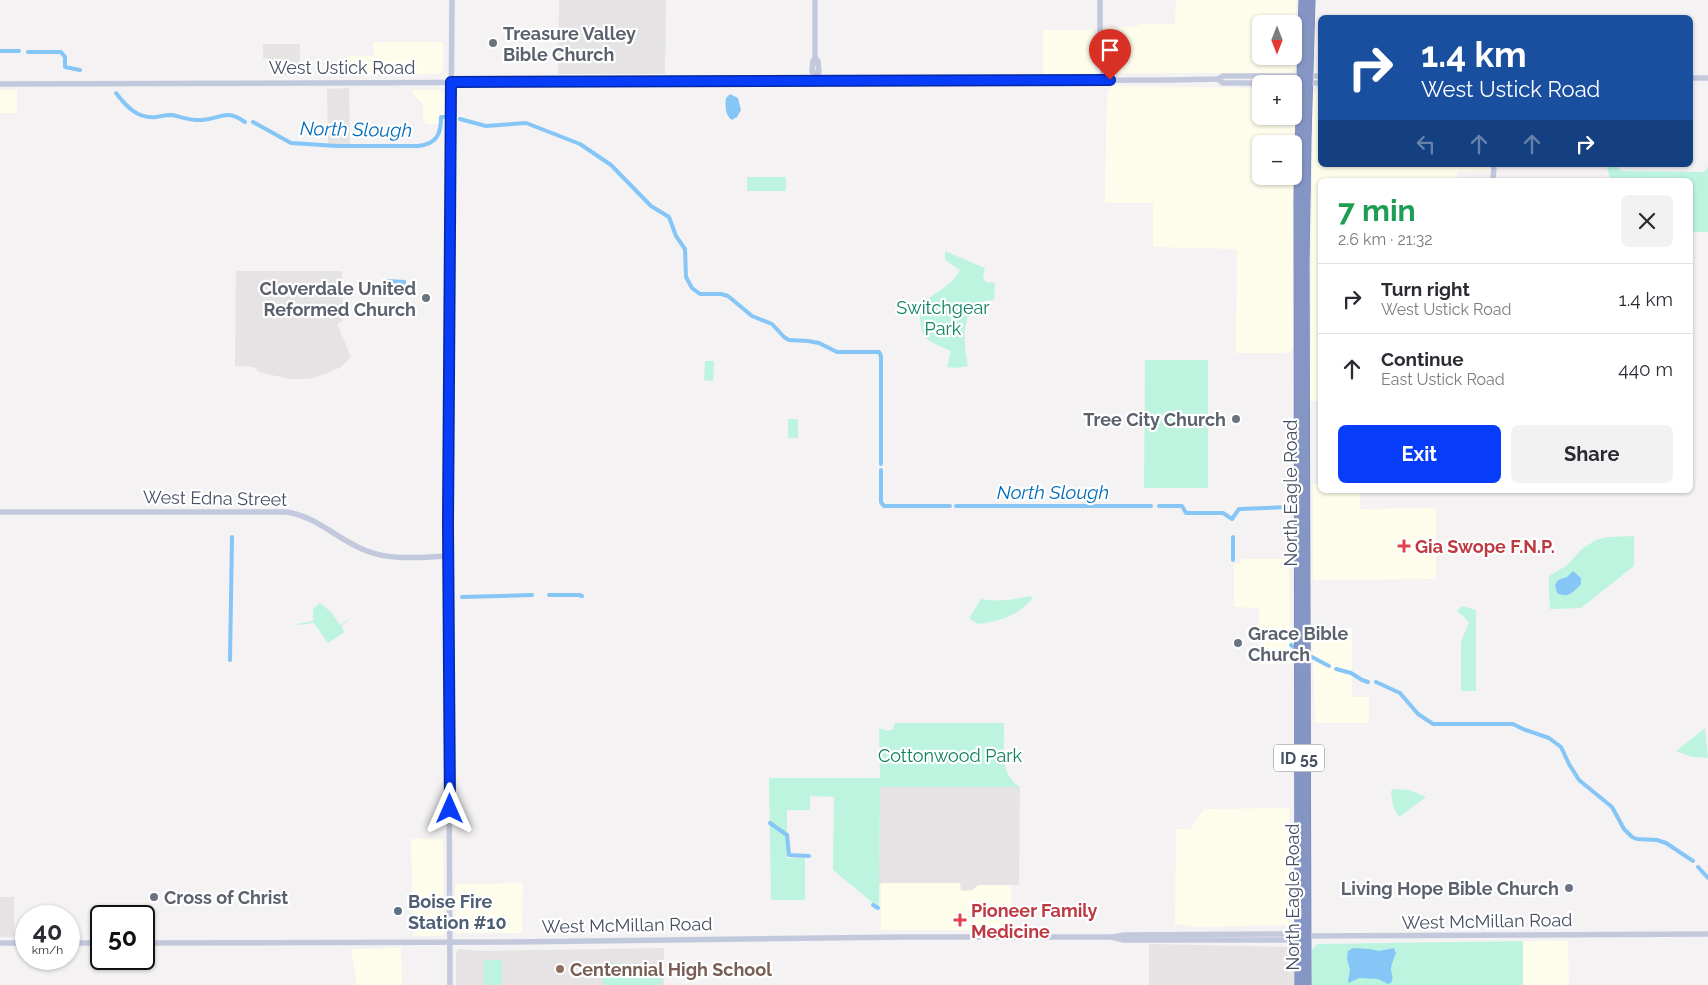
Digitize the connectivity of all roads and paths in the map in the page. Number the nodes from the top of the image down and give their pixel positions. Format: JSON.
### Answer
{"nodes":[{"id":1,"x":452,"y":0,"type":"edge"},
{"id":2,"x":815,"y":0,"type":"edge"},
{"id":3,"x":1100,"y":0,"type":"edge"},
{"id":4,"x":1303,"y":0,"type":"edge"},
{"id":5,"x":1311,"y":0,"type":"edge"},
{"id":6,"x":815,"y":58,"type":"dead end"},
{"id":7,"x":1318,"y":77,"type":"edge"},
{"id":8,"x":1693,"y":78,"type":"edge"},
{"id":9,"x":1708,"y":78,"type":"edge"},
{"id":10,"x":1103,"y":80,"type":"junction"},
{"id":11,"x":1305,"y":80,"type":"junction"},
{"id":12,"x":451,"y":82,"type":"junction"},
{"id":13,"x":1318,"y":83,"type":"edge"},
{"id":14,"x":0,"y":84,"type":"edge"},
{"id":15,"x":1302,"y":299,"type":"junction"},
{"id":16,"x":0,"y":512,"type":"edge"},
{"id":17,"x":448,"y":556,"type":"junction"},
{"id":18,"x":1303,"y":701,"type":"junction"},
{"id":19,"x":1124,"y":934,"type":"junction"},
{"id":20,"x":1708,"y":934,"type":"edge"},
{"id":21,"x":1299,"y":936,"type":"junction"},
{"id":22,"x":1308,"y":936,"type":"junction"},
{"id":23,"x":1111,"y":937,"type":"junction"},
{"id":24,"x":1155,"y":940,"type":"junction"},
{"id":25,"x":450,"y":942,"type":"junction"},
{"id":26,"x":0,"y":943,"type":"edge"},
{"id":27,"x":15,"y":943,"type":"edge"},
{"id":28,"x":155,"y":943,"type":"edge"},
{"id":29,"x":450,"y":985,"type":"edge"},
{"id":30,"x":1299,"y":985,"type":"edge"},
{"id":31,"x":1307,"y":985,"type":"edge"}],
"edges":[{"from":1,"to":12,"type":"main road"},
{"from":2,"to":6,"type":"main road"},
{"from":3,"to":10,"type":"main road"},
{"from":4,"to":11,"type":"highway","name":"North Eagle Road","number":"ID 55"},
{"from":5,"to":11,"type":"highway","name":"North Eagle Road","number":"ID 55"},
{"from":7,"to":11,"type":"main road"},
{"from":8,"to":9,"type":"main road"},
{"from":10,"to":11,"type":"main road","name":"West Ustick Road"},
{"from":10,"to":12,"type":"main road","name":"West Ustick Road"},
{"from":11,"to":13,"type":"main road"},
{"from":11,"to":15,"type":"highway","name":"North Eagle Road","number":"ID 55"},
{"from":11,"to":15,"type":"highway","name":"North Eagle Road","number":"ID 55"},
{"from":12,"to":14,"type":"main road","name":"West Ustick Road"},
{"from":12,"to":17,"type":"main road"},
{"from":15,"to":18,"type":"highway","name":"North Eagle Road","number":"ID 55"},
{"from":15,"to":18,"type":"highway","name":"North Eagle Road","number":"ID 55"},
{"from":16,"to":17,"type":"main road","name":"West Edna Street"},
{"from":17,"to":25,"type":"main road"},
{"from":18,"to":21,"type":"highway","name":"North Eagle Road","number":"ID 55"},
{"from":18,"to":22,"type":"highway","name":"North Eagle Road","number":"ID 55"},
{"from":19,"to":21,"type":"main road","name":"West McMillan Road"},
{"from":19,"to":23,"type":"main road","name":"West McMillan Road"},
{"from":19,"to":24,"type":"main road"},
{"from":20,"to":22,"type":"main road","name":"West McMillan Road"},
{"from":21,"to":22,"type":"main road","name":"West McMillan Road"},
{"from":21,"to":24,"type":"main road","name":"West McMillan Road"},
{"from":21,"to":30,"type":"highway","name":"North Eagle Road","number":"ID 55"},
{"from":22,"to":31,"type":"highway","name":"North Eagle Road","number":"ID 55"},
{"from":23,"to":24,"type":"main road","name":"West McMillan Road"},
{"from":23,"to":25,"type":"main road","name":"West McMillan Road"},
{"from":25,"to":28,"type":"main road","name":"West McMillan Road"},
{"from":25,"to":29,"type":"main road"},
{"from":26,"to":27,"type":"main road"}]}
